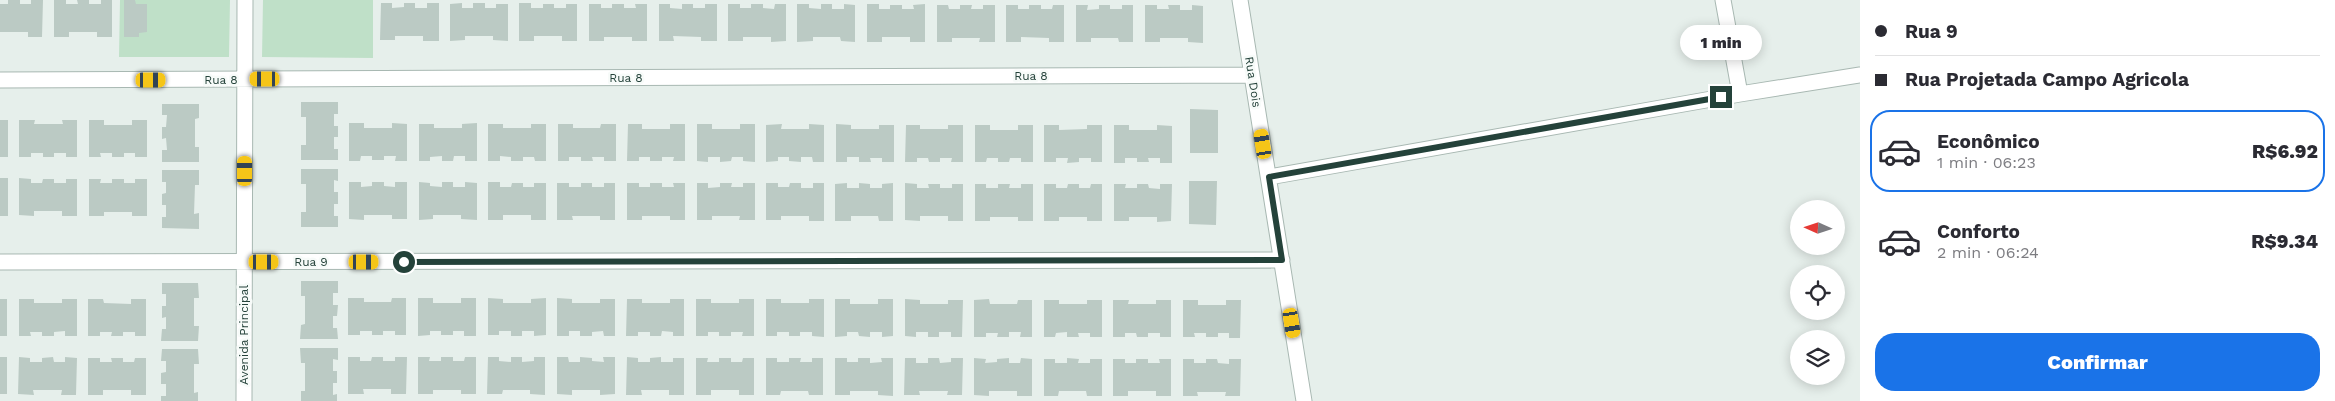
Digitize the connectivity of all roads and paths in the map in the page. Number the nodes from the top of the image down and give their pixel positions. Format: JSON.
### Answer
{"nodes":[{"id":1,"x":245,"y":0,"type":"edge"},
{"id":2,"x":1240,"y":0,"type":"edge"},
{"id":3,"x":1723,"y":0,"type":"edge"},
{"id":4,"x":1860,"y":75,"type":"edge"},
{"id":5,"x":1252,"y":76,"type":"junction"},
{"id":6,"x":0,"y":80,"type":"edge"},
{"id":7,"x":245,"y":80,"type":"junction"},
{"id":8,"x":1740,"y":94,"type":"junction"},
{"id":9,"x":1269,"y":177,"type":"junction"},
{"id":10,"x":1282,"y":260,"type":"junction"},
{"id":11,"x":0,"y":262,"type":"edge"},
{"id":12,"x":244,"y":262,"type":"junction"},
{"id":13,"x":244,"y":401,"type":"edge"},
{"id":14,"x":1304,"y":401,"type":"edge"}],
"edges":[{"from":1,"to":7,"type":"street","name":"Avenida Principal"},
{"from":2,"to":5,"type":"street","name":"Rua Dois"},
{"from":3,"to":8,"type":"street"},
{"from":4,"to":8,"type":"street"},
{"from":5,"to":7,"type":"street","name":"Rua 8"},
{"from":5,"to":9,"type":"street","name":"Rua Dois"},
{"from":6,"to":7,"type":"street","name":"Rua 8"},
{"from":7,"to":12,"type":"street","name":"Avenida Principal"},
{"from":8,"to":9,"type":"street"},
{"from":9,"to":10,"type":"street","name":"Rua Dois"},
{"from":10,"to":12,"type":"street","name":"Rua 9"},
{"from":10,"to":14,"type":"street","name":"Rua Dois"},
{"from":11,"to":12,"type":"street","name":"Rua 9"},
{"from":12,"to":13,"type":"street","name":"Avenida Principal"}]}
